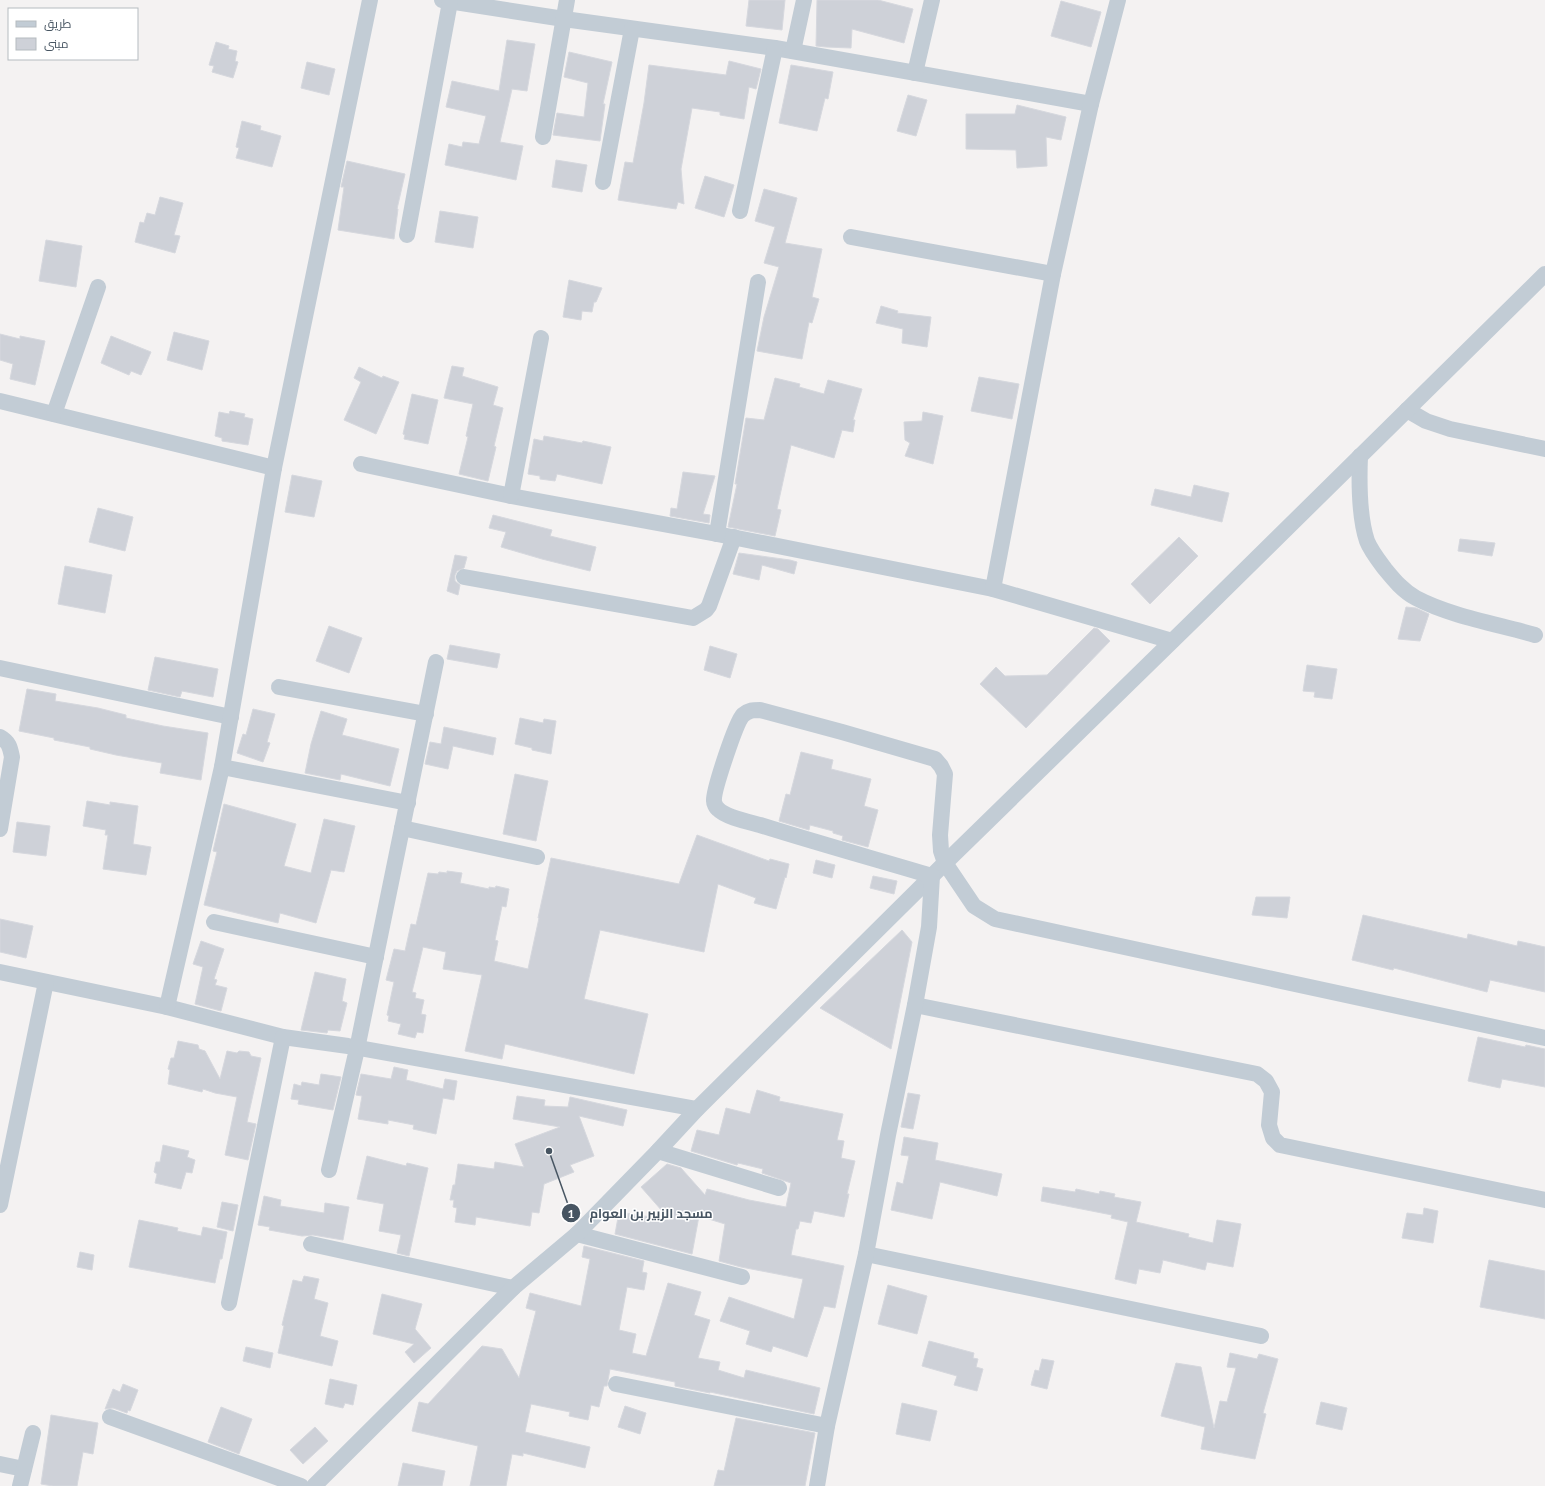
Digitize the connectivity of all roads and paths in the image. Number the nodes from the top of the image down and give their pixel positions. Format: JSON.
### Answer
{"nodes":[{"id":1,"x":370,"y":0,"type":"edge"},
{"id":2,"x":567,"y":0,"type":"edge"},
{"id":3,"x":804,"y":0,"type":"edge"},
{"id":4,"x":932,"y":0,"type":"edge"},
{"id":5,"x":1118,"y":0,"type":"edge"},
{"id":6,"x":446,"y":1,"type":"edge"},
{"id":7,"x":564,"y":19,"type":"junction"},
{"id":8,"x":632,"y":29,"type":"junction"},
{"id":9,"x":775,"y":48,"type":"junction"},
{"id":10,"x":793,"y":52,"type":"junction"},
{"id":11,"x":915,"y":73,"type":"junction"},
{"id":12,"x":1091,"y":104,"type":"junction"},
{"id":13,"x":543,"y":137,"type":"dead end"},
{"id":14,"x":603,"y":182,"type":"dead end"},
{"id":15,"x":740,"y":211,"type":"dead end"},
{"id":16,"x":407,"y":235,"type":"dead end"},
{"id":17,"x":850,"y":237,"type":"dead end"},
{"id":18,"x":1053,"y":274,"type":"junction"},
{"id":19,"x":1545,"y":274,"type":"edge"},
{"id":20,"x":758,"y":282,"type":"dead end"},
{"id":21,"x":98,"y":288,"type":"dead end"},
{"id":22,"x":541,"y":338,"type":"dead end"},
{"id":23,"x":0,"y":401,"type":"edge"},
{"id":24,"x":1407,"y":410,"type":"junction"},
{"id":25,"x":54,"y":414,"type":"junction"},
{"id":26,"x":1545,"y":449,"type":"edge"},
{"id":27,"x":1360,"y":456,"type":"junction"},
{"id":28,"x":361,"y":464,"type":"dead end"},
{"id":29,"x":274,"y":468,"type":"junction"},
{"id":30,"x":510,"y":496,"type":"junction"},
{"id":31,"x":717,"y":534,"type":"junction"},
{"id":32,"x":734,"y":537,"type":"junction"},
{"id":33,"x":464,"y":577,"type":"dead end"},
{"id":34,"x":993,"y":589,"type":"junction"},
{"id":35,"x":1535,"y":634,"type":"dead end"},
{"id":36,"x":1172,"y":641,"type":"junction"},
{"id":37,"x":436,"y":662,"type":"dead end"},
{"id":38,"x":0,"y":668,"type":"edge"},
{"id":39,"x":278,"y":687,"type":"dead end"},
{"id":40,"x":426,"y":714,"type":"junction"},
{"id":41,"x":231,"y":717,"type":"junction"},
{"id":42,"x":0,"y":737,"type":"edge"},
{"id":43,"x":222,"y":767,"type":"junction"},
{"id":44,"x":408,"y":803,"type":"junction"},
{"id":45,"x":402,"y":828,"type":"junction"},
{"id":46,"x":0,"y":829,"type":"edge"},
{"id":47,"x":537,"y":857,"type":"dead end"},
{"id":48,"x":945,"y":863,"type":"junction"},
{"id":49,"x":932,"y":876,"type":"junction"},
{"id":50,"x":214,"y":922,"type":"dead end"},
{"id":51,"x":376,"y":957,"type":"junction"},
{"id":52,"x":0,"y":972,"type":"edge"},
{"id":53,"x":46,"y":982,"type":"junction"},
{"id":54,"x":915,"y":1005,"type":"junction"},
{"id":55,"x":167,"y":1007,"type":"junction"},
{"id":56,"x":283,"y":1037,"type":"junction"},
{"id":57,"x":1545,"y":1038,"type":"edge"},
{"id":58,"x":357,"y":1048,"type":"junction"},
{"id":59,"x":697,"y":1109,"type":"junction"},
{"id":60,"x":658,"y":1152,"type":"junction"},
{"id":61,"x":329,"y":1170,"type":"dead end"},
{"id":62,"x":779,"y":1188,"type":"dead end"},
{"id":63,"x":1545,"y":1200,"type":"edge"},
{"id":64,"x":0,"y":1205,"type":"edge"},
{"id":65,"x":576,"y":1234,"type":"junction"},
{"id":66,"x":311,"y":1244,"type":"dead end"},
{"id":67,"x":866,"y":1254,"type":"junction"},
{"id":68,"x":742,"y":1277,"type":"dead end"},
{"id":69,"x":513,"y":1288,"type":"junction"},
{"id":70,"x":228,"y":1303,"type":"dead end"},
{"id":71,"x":1261,"y":1336,"type":"dead end"},
{"id":72,"x":616,"y":1384,"type":"dead end"},
{"id":73,"x":110,"y":1417,"type":"dead end"},
{"id":74,"x":827,"y":1426,"type":"junction"},
{"id":75,"x":33,"y":1433,"type":"dead end"},
{"id":76,"x":0,"y":1464,"type":"edge"},
{"id":77,"x":24,"y":1469,"type":"junction"},
{"id":78,"x":20,"y":1486,"type":"edge"},
{"id":79,"x":301,"y":1486,"type":"edge"},
{"id":80,"x":314,"y":1486,"type":"edge"},
{"id":81,"x":817,"y":1486,"type":"edge"}],
"edges":[{"from":1,"to":29,"type":"street"},
{"from":2,"to":7,"type":"street"},
{"from":3,"to":10,"type":"street"},
{"from":4,"to":11,"type":"street"},
{"from":5,"to":12,"type":"street"},
{"from":6,"to":7,"type":"street"},
{"from":6,"to":16,"type":"street"},
{"from":7,"to":8,"type":"street"},
{"from":7,"to":13,"type":"street"},
{"from":8,"to":9,"type":"street"},
{"from":8,"to":14,"type":"street"},
{"from":9,"to":10,"type":"street"},
{"from":9,"to":15,"type":"street"},
{"from":10,"to":11,"type":"street"},
{"from":11,"to":12,"type":"street"},
{"from":12,"to":18,"type":"street"},
{"from":17,"to":18,"type":"street"},
{"from":18,"to":34,"type":"street"},
{"from":19,"to":24,"type":"street"},
{"from":20,"to":31,"type":"street"},
{"from":21,"to":25,"type":"street"},
{"from":22,"to":30,"type":"street"},
{"from":23,"to":25,"type":"street"},
{"from":24,"to":26,"type":"street"},
{"from":24,"to":27,"type":"street"},
{"from":25,"to":29,"type":"street"},
{"from":27,"to":35,"type":"street"},
{"from":27,"to":36,"type":"street"},
{"from":28,"to":30,"type":"street"},
{"from":29,"to":41,"type":"street"},
{"from":30,"to":31,"type":"street"},
{"from":31,"to":32,"type":"street"},
{"from":32,"to":33,"type":"street"},
{"from":32,"to":34,"type":"street"},
{"from":34,"to":36,"type":"street"},
{"from":36,"to":48,"type":"street"},
{"from":37,"to":40,"type":"street"},
{"from":38,"to":41,"type":"street"},
{"from":39,"to":40,"type":"street"},
{"from":40,"to":44,"type":"street"},
{"from":41,"to":43,"type":"street"},
{"from":42,"to":46,"type":"street"},
{"from":43,"to":44,"type":"street"},
{"from":43,"to":55,"type":"street"},
{"from":44,"to":45,"type":"street"},
{"from":45,"to":47,"type":"street"},
{"from":45,"to":51,"type":"street"},
{"from":48,"to":49,"type":"street"},
{"from":48,"to":49,"type":"street"},
{"from":48,"to":57,"type":"street"},
{"from":49,"to":54,"type":"street"},
{"from":49,"to":59,"type":"street"},
{"from":50,"to":51,"type":"street"},
{"from":51,"to":58,"type":"street"},
{"from":52,"to":53,"type":"street"},
{"from":53,"to":55,"type":"street"},
{"from":53,"to":64,"type":"street"},
{"from":54,"to":63,"type":"street"},
{"from":54,"to":67,"type":"street"},
{"from":55,"to":56,"type":"street"},
{"from":56,"to":58,"type":"street"},
{"from":56,"to":70,"type":"street"},
{"from":58,"to":59,"type":"street"},
{"from":58,"to":61,"type":"street"},
{"from":59,"to":60,"type":"street"},
{"from":60,"to":62,"type":"street"},
{"from":60,"to":65,"type":"street"},
{"from":65,"to":68,"type":"street"},
{"from":65,"to":69,"type":"street"},
{"from":66,"to":69,"type":"street"},
{"from":67,"to":71,"type":"street"},
{"from":67,"to":74,"type":"street"},
{"from":69,"to":80,"type":"street"},
{"from":72,"to":74,"type":"street"},
{"from":73,"to":79,"type":"street"},
{"from":74,"to":81,"type":"street"},
{"from":75,"to":77,"type":"street"},
{"from":76,"to":77,"type":"street"},
{"from":77,"to":78,"type":"street"}]}
